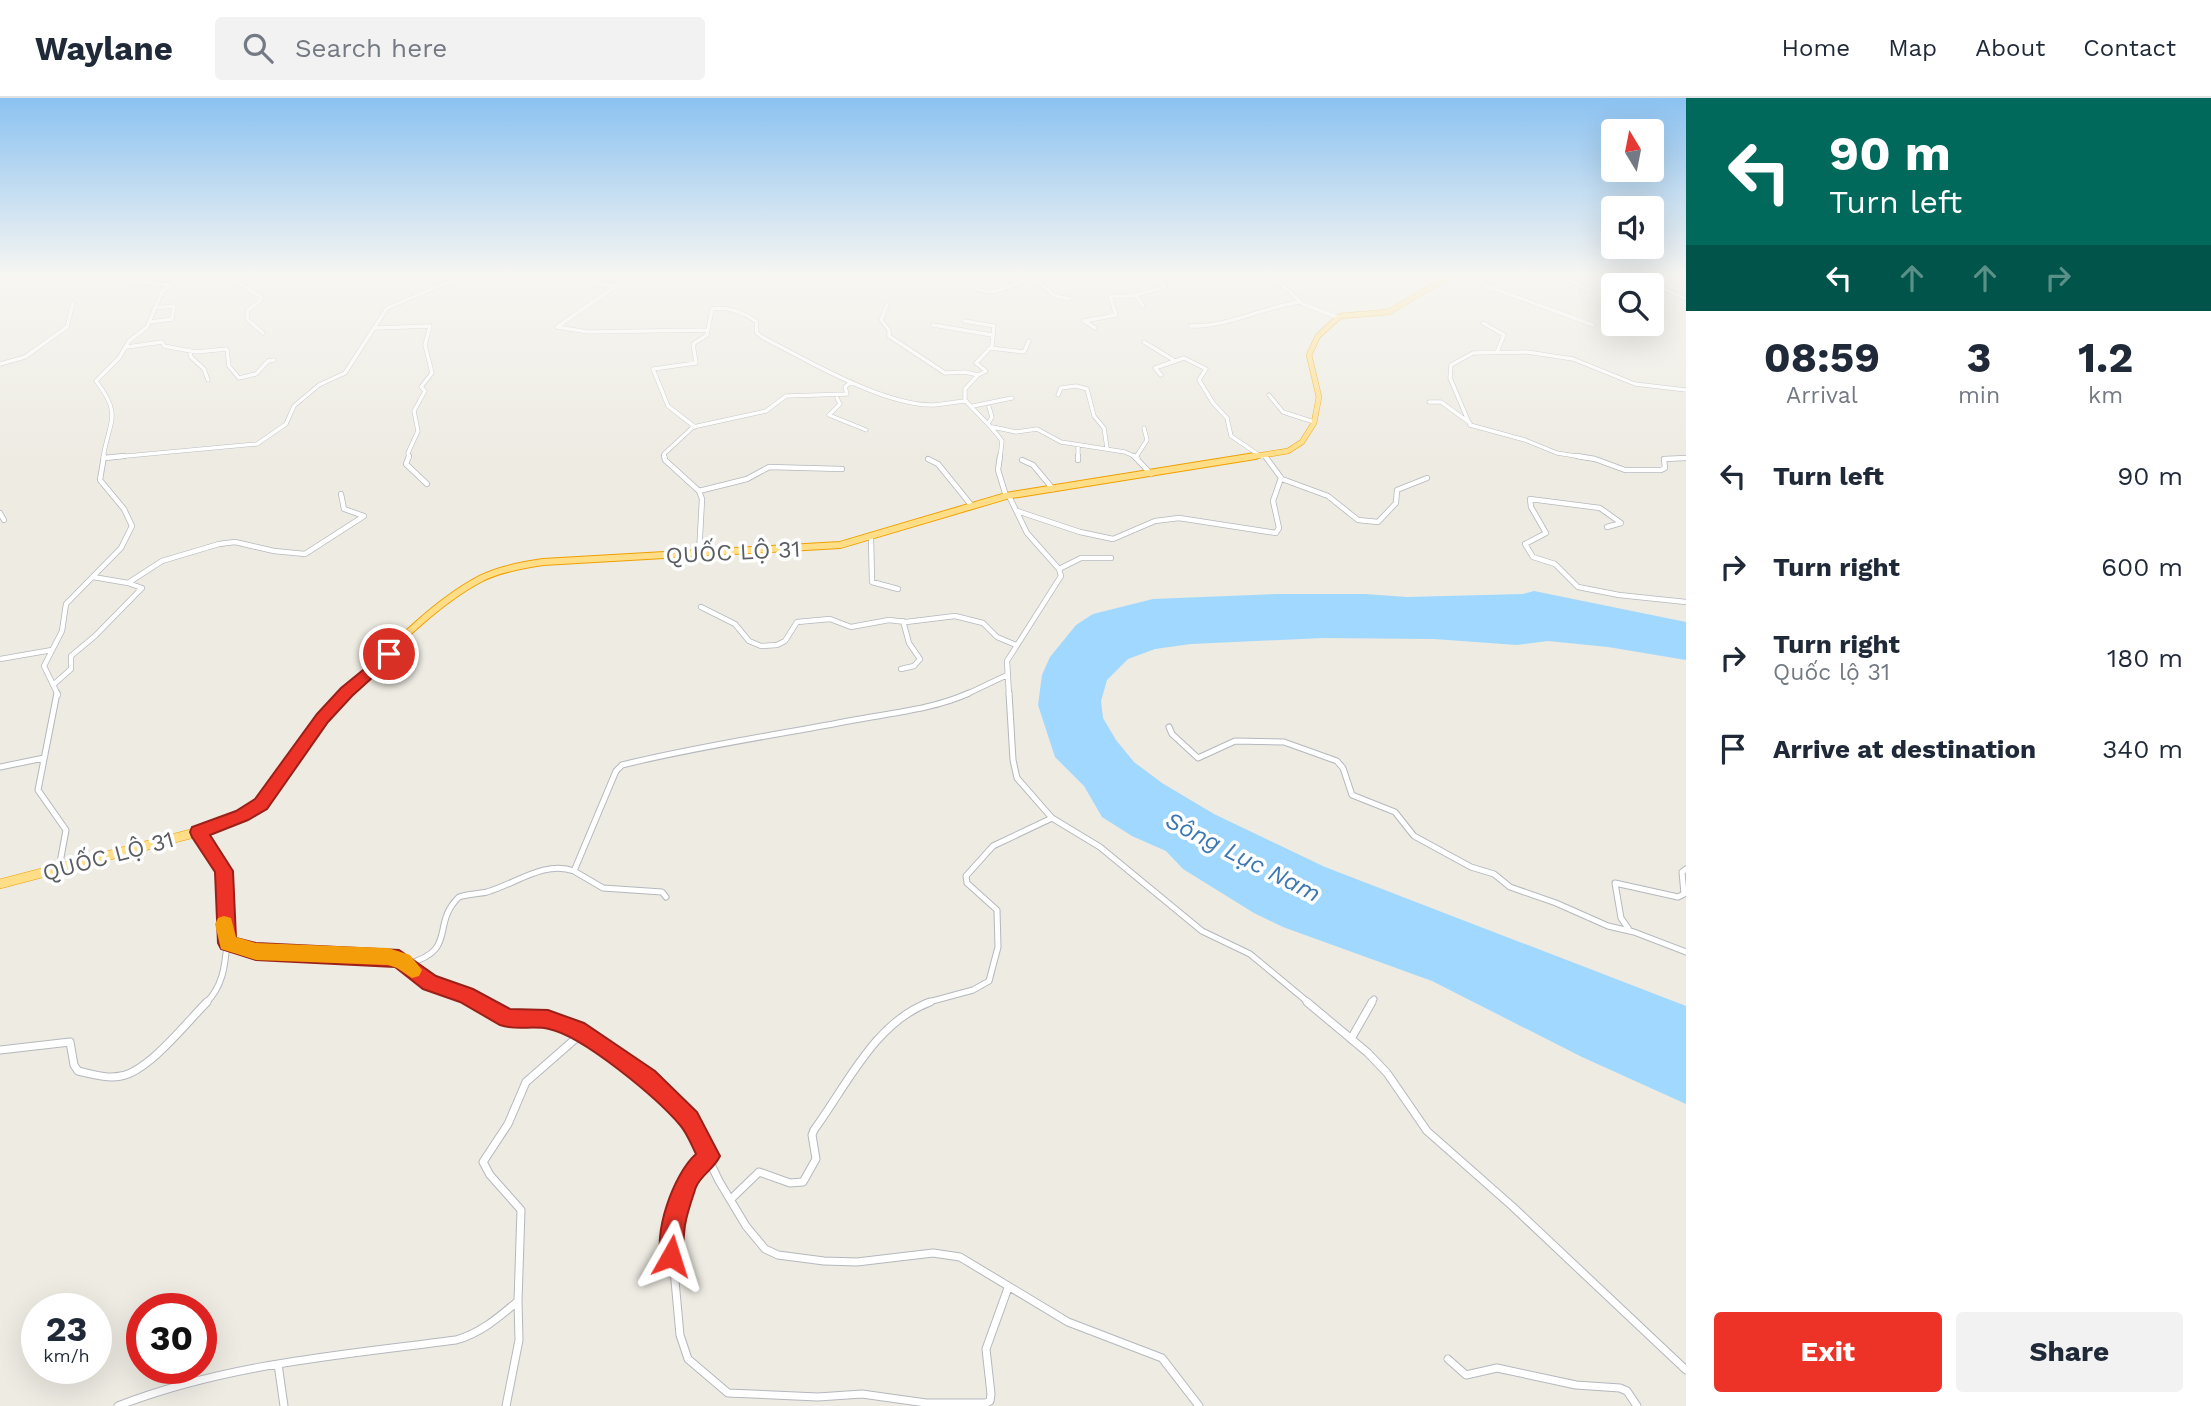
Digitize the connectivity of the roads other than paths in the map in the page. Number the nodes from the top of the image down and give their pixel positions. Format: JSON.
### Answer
{"nodes":[{"id":1,"x":53,"y":337,"type":"edge"},
{"id":2,"x":135,"y":337,"type":"edge"},
{"id":3,"x":368,"y":337,"type":"edge"},
{"id":4,"x":427,"y":337,"type":"edge"},
{"id":5,"x":704,"y":337,"type":"edge"},
{"id":6,"x":762,"y":337,"type":"edge"},
{"id":7,"x":891,"y":337,"type":"edge"},
{"id":8,"x":992,"y":337,"type":"edge"},
{"id":9,"x":1317,"y":337,"type":"edge"},
{"id":10,"x":1503,"y":337,"type":"edge"},
{"id":11,"x":1030,"y":341,"type":"dead end"},
{"id":12,"x":1144,"y":342,"type":"dead end"},
{"id":13,"x":127,"y":347,"type":"junction"},
{"id":14,"x":990,"y":348,"type":"junction"},
{"id":15,"x":189,"y":350,"type":"junction"},
{"id":16,"x":1497,"y":352,"type":"junction"},
{"id":17,"x":274,"y":360,"type":"dead end"},
{"id":18,"x":1175,"y":361,"type":"junction"},
{"id":19,"x":0,"y":364,"type":"edge"},
{"id":20,"x":1161,"y":374,"type":"dead end"},
{"id":21,"x":978,"y":375,"type":"junction"},
{"id":22,"x":208,"y":380,"type":"dead end"},
{"id":23,"x":851,"y":382,"type":"junction"},
{"id":24,"x":1686,"y":390,"type":"edge"},
{"id":25,"x":1058,"y":395,"type":"dead end"},
{"id":26,"x":1269,"y":395,"type":"dead end"},
{"id":27,"x":836,"y":398,"type":"junction"},
{"id":28,"x":1013,"y":398,"type":"dead end"},
{"id":29,"x":965,"y":400,"type":"junction"},
{"id":30,"x":1429,"y":402,"type":"dead end"},
{"id":31,"x":972,"y":406,"type":"junction"},
{"id":32,"x":989,"y":407,"type":"dead end"},
{"id":33,"x":989,"y":422,"type":"junction"},
{"id":34,"x":1314,"y":422,"type":"junction"},
{"id":35,"x":1470,"y":423,"type":"junction"},
{"id":36,"x":695,"y":427,"type":"junction"},
{"id":37,"x":993,"y":427,"type":"junction"},
{"id":38,"x":1144,"y":428,"type":"dead end"},
{"id":39,"x":866,"y":430,"type":"dead end"},
{"id":40,"x":1078,"y":445,"type":"junction"},
{"id":41,"x":1107,"y":448,"type":"junction"},
{"id":42,"x":1264,"y":456,"type":"junction"},
{"id":43,"x":1136,"y":457,"type":"junction"},
{"id":44,"x":104,"y":458,"type":"junction"},
{"id":45,"x":1686,"y":458,"type":"edge"},
{"id":46,"x":928,"y":459,"type":"dead end"},
{"id":47,"x":1023,"y":460,"type":"dead end"},
{"id":48,"x":1078,"y":460,"type":"dead end"},
{"id":49,"x":842,"y":469,"type":"dead end"},
{"id":50,"x":1151,"y":474,"type":"junction"},
{"id":51,"x":1281,"y":478,"type":"junction"},
{"id":52,"x":1427,"y":478,"type":"dead end"},
{"id":53,"x":427,"y":484,"type":"dead end"},
{"id":54,"x":1053,"y":489,"type":"junction"},
{"id":55,"x":699,"y":491,"type":"junction"},
{"id":56,"x":341,"y":494,"type":"dead end"},
{"id":57,"x":1007,"y":496,"type":"junction"},
{"id":58,"x":972,"y":506,"type":"junction"},
{"id":59,"x":1017,"y":512,"type":"junction"},
{"id":60,"x":0,"y":513,"type":"edge"},
{"id":61,"x":4,"y":520,"type":"dead end"},
{"id":62,"x":1607,"y":527,"type":"dead end"},
{"id":63,"x":871,"y":538,"type":"junction"},
{"id":64,"x":699,"y":554,"type":"junction"},
{"id":65,"x":1111,"y":558,"type":"dead end"},
{"id":66,"x":1059,"y":569,"type":"junction"},
{"id":67,"x":93,"y":577,"type":"junction"},
{"id":68,"x":128,"y":583,"type":"junction"},
{"id":69,"x":898,"y":589,"type":"dead end"},
{"id":70,"x":1686,"y":602,"type":"edge"},
{"id":71,"x":701,"y":607,"type":"dead end"},
{"id":72,"x":903,"y":621,"type":"junction"},
{"id":73,"x":1016,"y":645,"type":"junction"},
{"id":74,"x":0,"y":650,"type":"edge"},
{"id":75,"x":51,"y":650,"type":"junction"},
{"id":76,"x":12,"y":655,"type":"junction"},
{"id":77,"x":0,"y":659,"type":"edge"},
{"id":78,"x":901,"y":669,"type":"dead end"},
{"id":79,"x":1007,"y":675,"type":"junction"},
{"id":80,"x":53,"y":685,"type":"junction"},
{"id":81,"x":1169,"y":727,"type":"dead end"},
{"id":82,"x":44,"y":758,"type":"junction"},
{"id":83,"x":0,"y":768,"type":"edge"},
{"id":84,"x":1052,"y":818,"type":"junction"},
{"id":85,"x":198,"y":832,"type":"junction"},
{"id":86,"x":59,"y":869,"type":"junction"},
{"id":87,"x":1686,"y":869,"type":"edge"},
{"id":88,"x":574,"y":871,"type":"junction"},
{"id":89,"x":0,"y":884,"type":"edge"},
{"id":90,"x":666,"y":897,"type":"dead end"},
{"id":91,"x":1630,"y":931,"type":"junction"},
{"id":92,"x":227,"y":943,"type":"junction"},
{"id":93,"x":1686,"y":952,"type":"edge"},
{"id":94,"x":407,"y":964,"type":"junction"},
{"id":95,"x":1374,"y":999,"type":"dead end"},
{"id":96,"x":582,"y":1033,"type":"junction"},
{"id":97,"x":1352,"y":1039,"type":"junction"},
{"id":98,"x":0,"y":1051,"type":"edge"},
{"id":99,"x":709,"y":1156,"type":"junction"},
{"id":100,"x":731,"y":1199,"type":"junction"},
{"id":101,"x":1008,"y":1288,"type":"junction"},
{"id":102,"x":518,"y":1301,"type":"junction"},
{"id":103,"x":1447,"y":1359,"type":"dead end"},
{"id":104,"x":278,"y":1364,"type":"junction"},
{"id":105,"x":1686,"y":1370,"type":"edge"},
{"id":106,"x":118,"y":1406,"type":"edge"},
{"id":107,"x":284,"y":1406,"type":"edge"},
{"id":108,"x":506,"y":1406,"type":"edge"},
{"id":109,"x":1199,"y":1406,"type":"edge"},
{"id":110,"x":1637,"y":1406,"type":"edge"}],
"edges":[{"from":1,"to":19,"type":"street"},
{"from":2,"to":13,"type":"street"},
{"from":3,"to":44,"type":"street"},
{"from":4,"to":53,"type":"street"},
{"from":5,"to":36,"type":"street"},
{"from":6,"to":23,"type":"street"},
{"from":7,"to":21,"type":"street"},
{"from":8,"to":14,"type":"street"},
{"from":9,"to":34,"type":"highway"},
{"from":10,"to":16,"type":"street"},
{"from":11,"to":14,"type":"street"},
{"from":12,"to":18,"type":"street"},
{"from":13,"to":15,"type":"street"},
{"from":13,"to":44,"type":"street"},
{"from":14,"to":21,"type":"street"},
{"from":15,"to":17,"type":"street"},
{"from":15,"to":22,"type":"street"},
{"from":16,"to":24,"type":"street"},
{"from":16,"to":35,"type":"street"},
{"from":18,"to":20,"type":"street"},
{"from":18,"to":42,"type":"street"},
{"from":21,"to":29,"type":"street"},
{"from":23,"to":27,"type":"street"},
{"from":23,"to":29,"type":"street"},
{"from":25,"to":41,"type":"street"},
{"from":26,"to":34,"type":"street"},
{"from":27,"to":36,"type":"street"},
{"from":27,"to":39,"type":"street"},
{"from":28,"to":31,"type":"street"},
{"from":29,"to":31,"type":"street"},
{"from":30,"to":35,"type":"street"},
{"from":31,"to":33,"type":"street"},
{"from":32,"to":33,"type":"street"},
{"from":33,"to":37,"type":"street"},
{"from":34,"to":42,"type":"highway","name":"QUỐC LỘ 31"},
{"from":35,"to":45,"type":"street"},
{"from":36,"to":55,"type":"street"},
{"from":37,"to":40,"type":"street"},
{"from":37,"to":57,"type":"street"},
{"from":38,"to":43,"type":"street"},
{"from":40,"to":41,"type":"street"},
{"from":40,"to":48,"type":"street"},
{"from":41,"to":43,"type":"street"},
{"from":42,"to":50,"type":"highway","name":"QUỐC LỘ 31"},
{"from":42,"to":51,"type":"street"},
{"from":43,"to":50,"type":"street"},
{"from":44,"to":67,"type":"street"},
{"from":46,"to":58,"type":"street"},
{"from":47,"to":54,"type":"street"},
{"from":49,"to":55,"type":"street"},
{"from":50,"to":54,"type":"highway","name":"QUỐC LỘ 31"},
{"from":51,"to":52,"type":"street"},
{"from":51,"to":59,"type":"street"},
{"from":54,"to":57,"type":"highway","name":"QUỐC LỘ 31"},
{"from":55,"to":64,"type":"street"},
{"from":56,"to":68,"type":"street"},
{"from":57,"to":58,"type":"highway","name":"QUỐC LỘ 31"},
{"from":57,"to":59,"type":"street"},
{"from":58,"to":63,"type":"highway","name":"QUỐC LỘ 31"},
{"from":59,"to":66,"type":"street"},
{"from":60,"to":61,"type":"street"},
{"from":62,"to":70,"type":"street"},
{"from":63,"to":64,"type":"highway","name":"QUỐC LỘ 31"},
{"from":63,"to":69,"type":"street"},
{"from":64,"to":85,"type":"highway","name":"QUỐC LỘ 31"},
{"from":65,"to":66,"type":"street"},
{"from":66,"to":73,"type":"street"},
{"from":67,"to":68,"type":"street"},
{"from":67,"to":75,"type":"street"},
{"from":68,"to":80,"type":"street"},
{"from":71,"to":72,"type":"street"},
{"from":72,"to":73,"type":"street"},
{"from":72,"to":78,"type":"street"},
{"from":73,"to":79,"type":"street"},
{"from":74,"to":76,"type":"street"},
{"from":75,"to":76,"type":"street"},
{"from":75,"to":80,"type":"street"},
{"from":76,"to":77,"type":"street"},
{"from":79,"to":84,"type":"street"},
{"from":79,"to":88,"type":"street"},
{"from":80,"to":82,"type":"street"},
{"from":81,"to":91,"type":"street"},
{"from":82,"to":83,"type":"street"},
{"from":82,"to":86,"type":"street"},
{"from":84,"to":97,"type":"street"},
{"from":84,"to":100,"type":"street"},
{"from":85,"to":86,"type":"highway","name":"QUỐC LỘ 31"},
{"from":85,"to":92,"type":"street"},
{"from":86,"to":89,"type":"highway","name":"QUỐC LỘ 31"},
{"from":87,"to":91,"type":"street"},
{"from":88,"to":90,"type":"street"},
{"from":88,"to":94,"type":"street"},
{"from":91,"to":93,"type":"street"},
{"from":92,"to":94,"type":"street"},
{"from":92,"to":98,"type":"street"},
{"from":94,"to":96,"type":"street"},
{"from":95,"to":97,"type":"street"},
{"from":96,"to":99,"type":"street"},
{"from":96,"to":102,"type":"street"},
{"from":97,"to":105,"type":"street"},
{"from":99,"to":100,"type":"street"},
{"from":99,"to":101,"type":"street"},
{"from":100,"to":101,"type":"street"},
{"from":101,"to":109,"type":"street"},
{"from":102,"to":104,"type":"street"},
{"from":102,"to":108,"type":"street"},
{"from":103,"to":110,"type":"street"},
{"from":104,"to":106,"type":"street"},
{"from":104,"to":107,"type":"street"}]}
